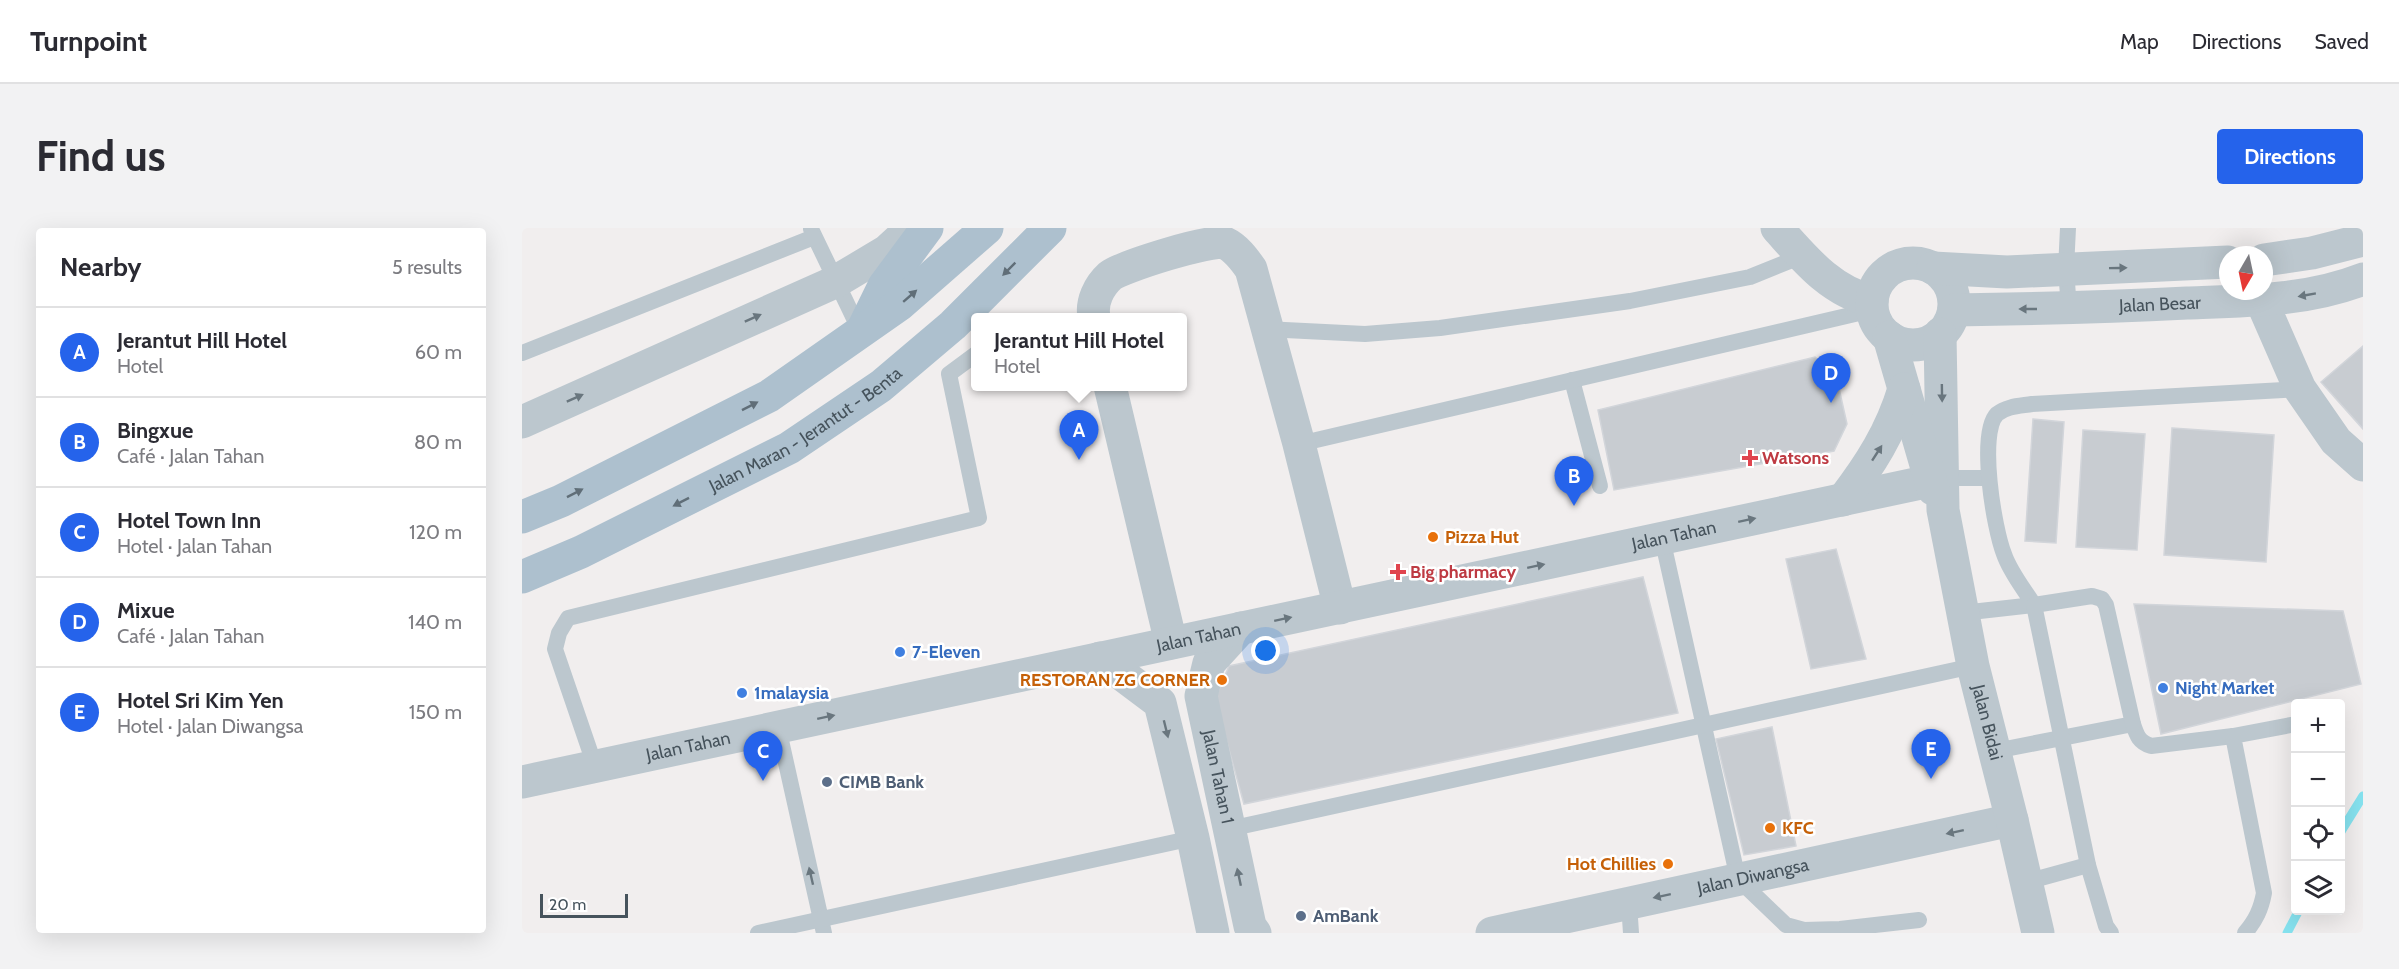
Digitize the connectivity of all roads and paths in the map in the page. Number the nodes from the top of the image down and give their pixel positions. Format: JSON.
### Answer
{"nodes":[{"id":1,"x":912,"y":228,"type":"edge"},
{"id":2,"x":927,"y":228,"type":"edge"},
{"id":3,"x":987,"y":228,"type":"edge"},
{"id":4,"x":1050,"y":228,"type":"edge"},
{"id":5,"x":1777,"y":228,"type":"edge"},
{"id":6,"x":2068,"y":228,"type":"edge"},
{"id":7,"x":812,"y":232,"type":"edge"},
{"id":8,"x":2363,"y":240,"type":"edge"},
{"id":9,"x":2273,"y":259,"type":"edge"},
{"id":10,"x":2219,"y":262,"type":"edge"},
{"id":11,"x":1810,"y":263,"type":"junction"},
{"id":12,"x":1933,"y":268,"type":"junction"},
{"id":13,"x":2066,"y":269,"type":"junction"},
{"id":14,"x":2363,"y":279,"type":"edge"},
{"id":15,"x":835,"y":282,"type":"junction"},
{"id":16,"x":1876,"y":295,"type":"junction"},
{"id":17,"x":2273,"y":299,"type":"edge"},
{"id":18,"x":2261,"y":300,"type":"joint"},
{"id":19,"x":2068,"y":309,"type":"junction"},
{"id":20,"x":1091,"y":313,"type":"edge"},
{"id":21,"x":1947,"y":322,"type":"junction"},
{"id":22,"x":1268,"y":328,"type":"junction"},
{"id":23,"x":861,"y":333,"type":"junction"},
{"id":24,"x":1889,"y":337,"type":"junction"},
{"id":25,"x":522,"y":353,"type":"edge"},
{"id":26,"x":971,"y":357,"type":"edge"},
{"id":27,"x":1572,"y":380,"type":"junction"},
{"id":28,"x":1904,"y":389,"type":"junction"},
{"id":29,"x":2300,"y":389,"type":"junction"},
{"id":30,"x":1111,"y":391,"type":"edge"},
{"id":31,"x":522,"y":422,"type":"edge"},
{"id":32,"x":1299,"y":444,"type":"junction"},
{"id":33,"x":2363,"y":465,"type":"edge"},
{"id":34,"x":1989,"y":478,"type":"junction"},
{"id":35,"x":1600,"y":486,"type":"dead end"},
{"id":36,"x":1939,"y":490,"type":"junction"},
{"id":37,"x":1843,"y":500,"type":"junction"},
{"id":38,"x":522,"y":517,"type":"edge"},
{"id":39,"x":1662,"y":538,"type":"junction"},
{"id":40,"x":522,"y":577,"type":"edge"},
{"id":41,"x":2034,"y":605,"type":"junction"},
{"id":42,"x":1340,"y":608,"type":"junction"},
{"id":43,"x":1962,"y":613,"type":"junction"},
{"id":44,"x":1241,"y":628,"type":"junction"},
{"id":45,"x":1171,"y":643,"type":"junction"},
{"id":46,"x":1100,"y":658,"type":"junction"},
{"id":47,"x":1973,"y":666,"type":"junction"},
{"id":48,"x":2133,"y":724,"type":"junction"},
{"id":49,"x":1704,"y":725,"type":"junction"},
{"id":50,"x":2291,"y":725,"type":"edge"},
{"id":51,"x":778,"y":728,"type":"junction"},
{"id":52,"x":2233,"y":736,"type":"junction"},
{"id":53,"x":2064,"y":739,"type":"junction"},
{"id":54,"x":1995,"y":751,"type":"junction"},
{"id":55,"x":595,"y":766,"type":"junction"},
{"id":56,"x":522,"y":782,"type":"edge"},
{"id":57,"x":2012,"y":820,"type":"junction"},
{"id":58,"x":1229,"y":829,"type":"junction"},
{"id":59,"x":1193,"y":838,"type":"junction"},
{"id":60,"x":2088,"y":865,"type":"junction"},
{"id":61,"x":1738,"y":879,"type":"junction"},
{"id":62,"x":2026,"y":882,"type":"junction"},
{"id":63,"x":1630,"y":918,"type":"edge"},
{"id":64,"x":1919,"y":920,"type":"dead end"},
{"id":65,"x":822,"y":926,"type":"edge"},
{"id":66,"x":758,"y":933,"type":"edge"},
{"id":67,"x":1213,"y":933,"type":"edge"},
{"id":68,"x":1255,"y":933,"type":"edge"},
{"id":69,"x":1492,"y":933,"type":"edge"},
{"id":70,"x":2038,"y":933,"type":"edge"},
{"id":71,"x":2111,"y":933,"type":"edge"},
{"id":72,"x":2245,"y":933,"type":"edge"}],
"edges":[{"from":1,"to":15,"type":"street"},
{"from":2,"to":23,"type":"main road"},
{"from":23,"to":3,"type":"main road","one_way":true},
{"from":4,"to":40,"type":"main road","name":"Jalan Maran - Jerantut - Benta","one_way":true},
{"from":5,"to":11,"type":"street"},
{"from":6,"to":13,"type":"lane"},
{"from":7,"to":15,"type":"lane"},
{"from":7,"to":25,"type":"lane"},
{"from":8,"to":9,"type":"street"},
{"from":13,"to":10,"type":"street","one_way":true},
{"from":11,"to":16,"type":"street"},
{"from":11,"to":22,"type":"lane"},
{"from":12,"to":13,"type":"street"},
{"from":12,"to":16,"type":"street"},
{"from":12,"to":21,"type":"street"},
{"from":13,"to":19,"type":"lane"},
{"from":14,"to":17,"type":"street","name":"Jalan Besar","one_way":true},
{"from":15,"to":23,"type":"lane"},
{"from":31,"to":15,"type":"street","one_way":true},
{"from":16,"to":24,"type":"street"},
{"from":16,"to":27,"type":"lane"},
{"from":18,"to":19,"type":"street","name":"Jalan Besar"},
{"from":18,"to":29,"type":"street"},
{"from":19,"to":21,"type":"street","name":"Jalan Besar","one_way":true},
{"from":20,"to":22,"type":"street"},
{"from":21,"to":24,"type":"street"},
{"from":21,"to":36,"type":"street","one_way":true},
{"from":22,"to":32,"type":"street"},
{"from":38,"to":23,"type":"main road","one_way":true},
{"from":24,"to":28,"type":"street"},
{"from":26,"to":55,"type":"lane"},
{"from":27,"to":32,"type":"lane"},
{"from":27,"to":35,"type":"lane"},
{"from":28,"to":36,"type":"street"},
{"from":37,"to":28,"type":"street","one_way":true},
{"from":29,"to":33,"type":"street"},
{"from":29,"to":34,"type":"lane"},
{"from":30,"to":45,"type":"street"},
{"from":32,"to":42,"type":"street"},
{"from":34,"to":36,"type":"lane"},
{"from":34,"to":41,"type":"lane"},
{"from":36,"to":37,"type":"street","name":"Jalan Tahan"},
{"from":36,"to":43,"type":"street","name":"Jalan Bidai"},
{"from":39,"to":37,"type":"street","name":"Jalan Tahan","one_way":true},
{"from":42,"to":39,"type":"street","name":"Jalan Tahan","one_way":true},
{"from":39,"to":49,"type":"lane"},
{"from":41,"to":43,"type":"lane"},
{"from":41,"to":48,"type":"lane"},
{"from":41,"to":53,"type":"lane"},
{"from":44,"to":42,"type":"street","name":"Jalan Tahan","one_way":true},
{"from":43,"to":47,"type":"street","name":"Jalan Bidai"},
{"from":44,"to":45,"type":"street","name":"Jalan Tahan"},
{"from":44,"to":58,"type":"street","name":"Jalan Tahan 1"},
{"from":45,"to":46,"type":"street","name":"Jalan Tahan"},
{"from":51,"to":46,"type":"street","name":"Jalan Tahan","one_way":true},
{"from":46,"to":59,"type":"street","name":"Jalan Tahan 1","one_way":true},
{"from":47,"to":49,"type":"lane"},
{"from":47,"to":54,"type":"street","name":"Jalan Bidai"},
{"from":48,"to":52,"type":"lane"},
{"from":48,"to":53,"type":"lane"},
{"from":49,"to":58,"type":"lane"},
{"from":49,"to":61,"type":"lane"},
{"from":50,"to":52,"type":"lane"},
{"from":51,"to":55,"type":"street","name":"Jalan Tahan"},
{"from":65,"to":51,"type":"lane","one_way":true},
{"from":52,"to":72,"type":"lane"},
{"from":53,"to":54,"type":"lane"},
{"from":53,"to":60,"type":"lane"},
{"from":54,"to":57,"type":"street","name":"Jalan Bidai"},
{"from":55,"to":56,"type":"street","name":"Jalan Tahan"},
{"from":57,"to":61,"type":"street","name":"Jalan Diwangsa","one_way":true},
{"from":57,"to":62,"type":"street","name":"Jalan Bidai"},
{"from":68,"to":58,"type":"street","name":"Jalan Tahan 1","one_way":true},
{"from":59,"to":65,"type":"lane"},
{"from":59,"to":67,"type":"street","name":"Jalan Tahan 1"},
{"from":60,"to":62,"type":"lane"},
{"from":60,"to":71,"type":"lane"},
{"from":61,"to":63,"type":"street","name":"Jalan Diwangsa","one_way":true},
{"from":61,"to":64,"type":"lane"},
{"from":62,"to":70,"type":"street","name":"Jalan Bidai"},
{"from":63,"to":69,"type":"street","name":"Jalan Diwangsa"},
{"from":65,"to":66,"type":"lane"}]}
